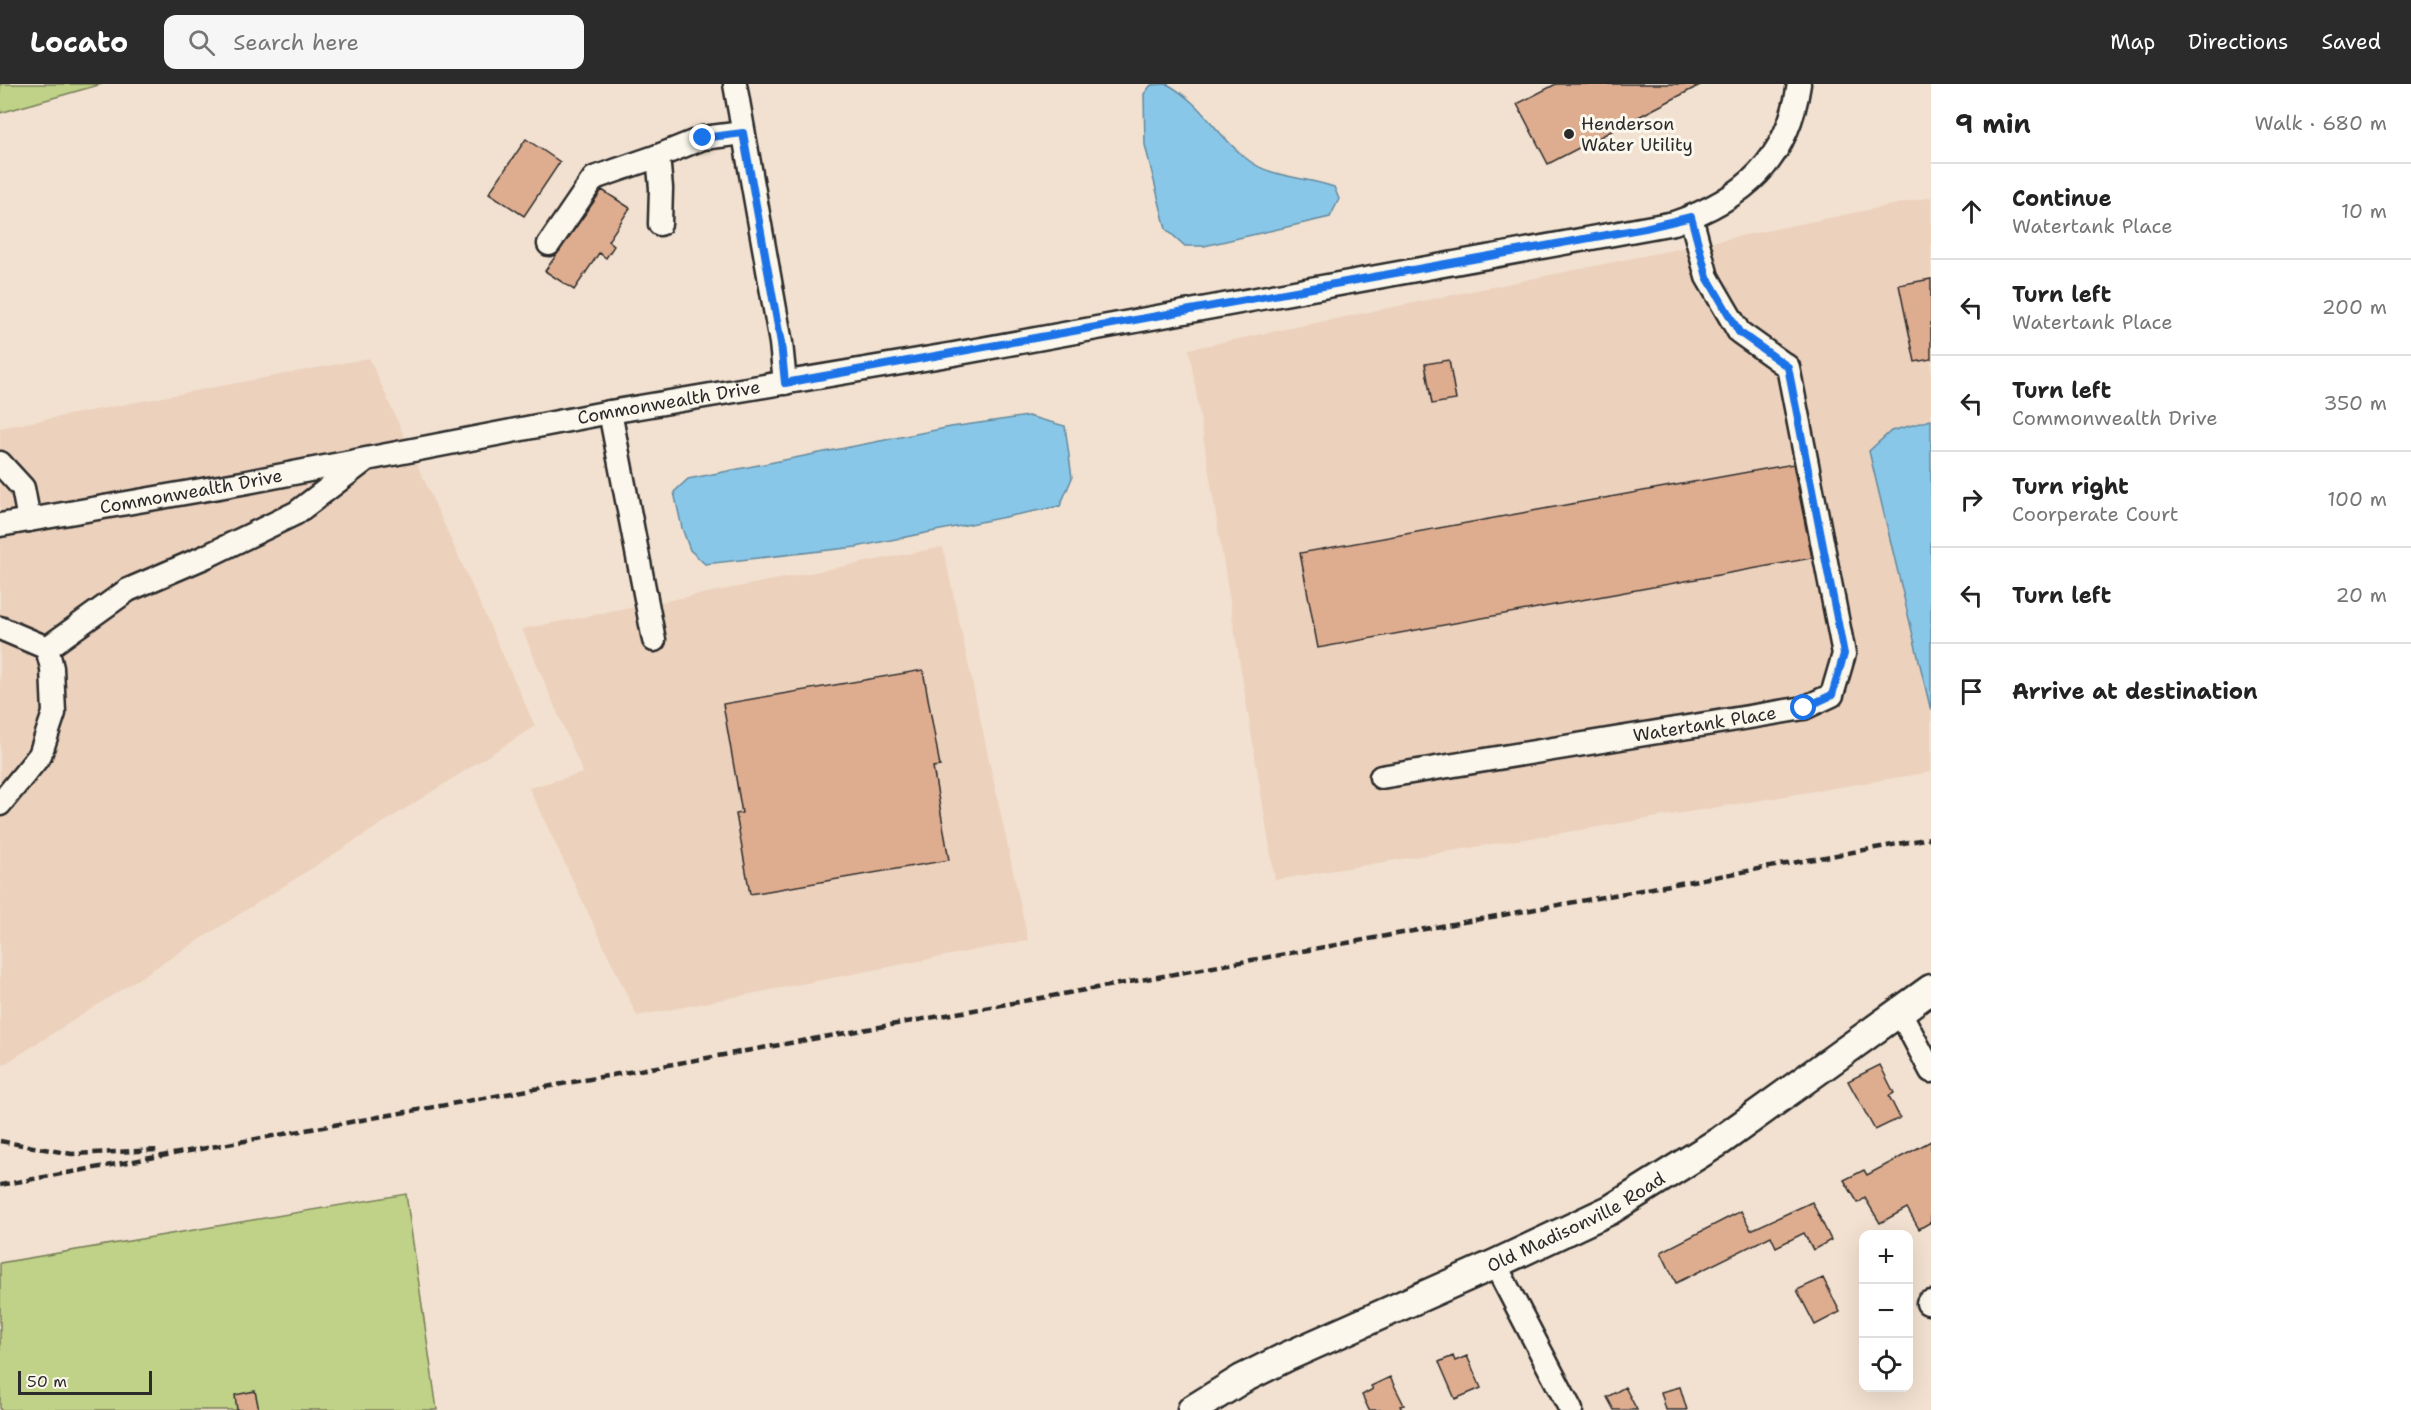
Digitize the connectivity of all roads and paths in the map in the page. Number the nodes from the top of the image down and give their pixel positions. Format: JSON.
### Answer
{"nodes":[{"id":1,"x":735,"y":84,"type":"edge"},
{"id":2,"x":1799,"y":84,"type":"edge"},
{"id":3,"x":743,"y":133,"type":"junction"},
{"id":4,"x":658,"y":156,"type":"junction"},
{"id":5,"x":1691,"y":217,"type":"junction"},
{"id":6,"x":660,"y":224,"type":"dead end"},
{"id":7,"x":549,"y":244,"type":"dead end"},
{"id":8,"x":785,"y":383,"type":"junction"},
{"id":9,"x":610,"y":412,"type":"junction"},
{"id":10,"x":369,"y":458,"type":"junction"},
{"id":11,"x":0,"y":463,"type":"edge"},
{"id":12,"x":28,"y":520,"type":"junction"},
{"id":13,"x":0,"y":525,"type":"edge"},
{"id":14,"x":0,"y":628,"type":"edge"},
{"id":15,"x":654,"y":640,"type":"dead end"},
{"id":16,"x":47,"y":648,"type":"junction"},
{"id":17,"x":1382,"y":777,"type":"dead end"},
{"id":18,"x":0,"y":804,"type":"edge"},
{"id":19,"x":1931,"y":989,"type":"edge"},
{"id":20,"x":1900,"y":1012,"type":"junction"},
{"id":21,"x":1931,"y":1071,"type":"edge"},
{"id":22,"x":1495,"y":1264,"type":"junction"},
{"id":23,"x":1192,"y":1410,"type":"edge"},
{"id":24,"x":1571,"y":1410,"type":"edge"}],
"edges":[{"from":1,"to":3,"type":"street"},
{"from":2,"to":5,"type":"street","name":"Commonwealth Drive"},
{"from":3,"to":4,"type":"street"},
{"from":3,"to":8,"type":"street"},
{"from":4,"to":6,"type":"street"},
{"from":4,"to":7,"type":"street"},
{"from":5,"to":8,"type":"street","name":"Commonwealth Drive"},
{"from":5,"to":17,"type":"street","name":"Watertank Place"},
{"from":8,"to":9,"type":"street","name":"Commonwealth Drive"},
{"from":9,"to":10,"type":"street","name":"Commonwealth Drive"},
{"from":9,"to":15,"type":"street"},
{"from":10,"to":12,"type":"street","name":"Commonwealth Drive"},
{"from":10,"to":16,"type":"street"},
{"from":11,"to":12,"type":"street"},
{"from":12,"to":13,"type":"street","name":"Commonwealth Drive"},
{"from":14,"to":16,"type":"street"},
{"from":16,"to":18,"type":"street"},
{"from":19,"to":20,"type":"main road","name":"Old Madisonville Road"},
{"from":20,"to":21,"type":"street"},
{"from":20,"to":22,"type":"main road","name":"Old Madisonville Road"},
{"from":22,"to":23,"type":"main road","name":"Old Madisonville Road"},
{"from":22,"to":24,"type":"street"}]}
